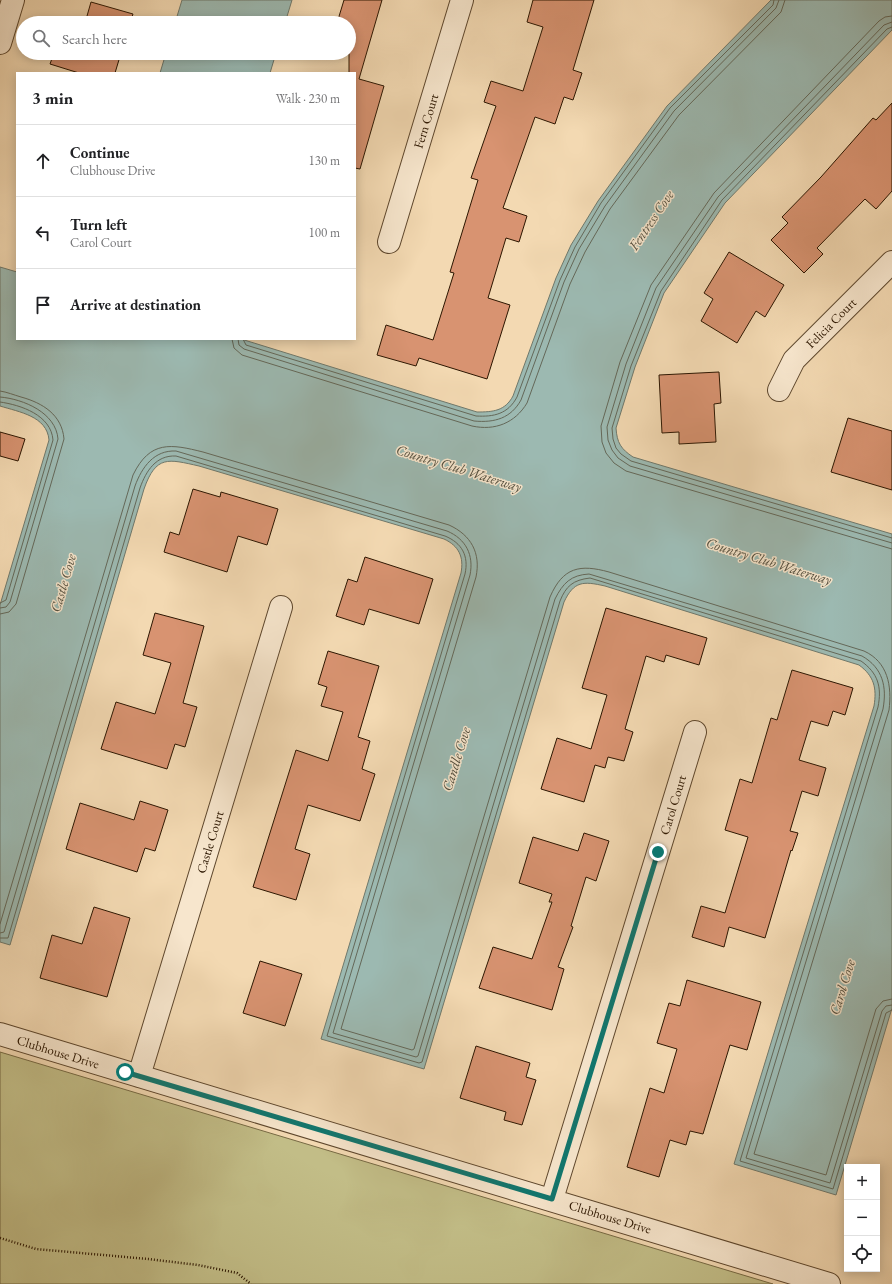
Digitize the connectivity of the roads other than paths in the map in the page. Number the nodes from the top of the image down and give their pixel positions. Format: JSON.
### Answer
{"nodes":[{"id":1,"x":13,"y":0,"type":"edge"},
{"id":2,"x":462,"y":0,"type":"edge"},
{"id":3,"x":0,"y":43,"type":"edge"},
{"id":4,"x":389,"y":242,"type":"dead end"},
{"id":5,"x":892,"y":262,"type":"edge"},
{"id":6,"x":779,"y":390,"type":"dead end"},
{"id":7,"x":281,"y":607,"type":"dead end"},
{"id":8,"x":695,"y":732,"type":"dead end"},
{"id":9,"x":0,"y":1034,"type":"edge"},
{"id":10,"x":138,"y":1076,"type":"junction"},
{"id":11,"x":552,"y":1199,"type":"junction"},
{"id":12,"x":829,"y":1284,"type":"edge"}],
"edges":[{"from":1,"to":3,"type":"street"},
{"from":2,"to":4,"type":"street","name":"Fern Court"},
{"from":5,"to":6,"type":"street","name":"Felicia Court"},
{"from":7,"to":10,"type":"street","name":"Castle Court"},
{"from":8,"to":11,"type":"street","name":"Carol Court"},
{"from":9,"to":10,"type":"street","name":"Clubhouse Drive"},
{"from":10,"to":11,"type":"street","name":"Clubhouse Drive"},
{"from":11,"to":12,"type":"street","name":"Clubhouse Drive"}]}
